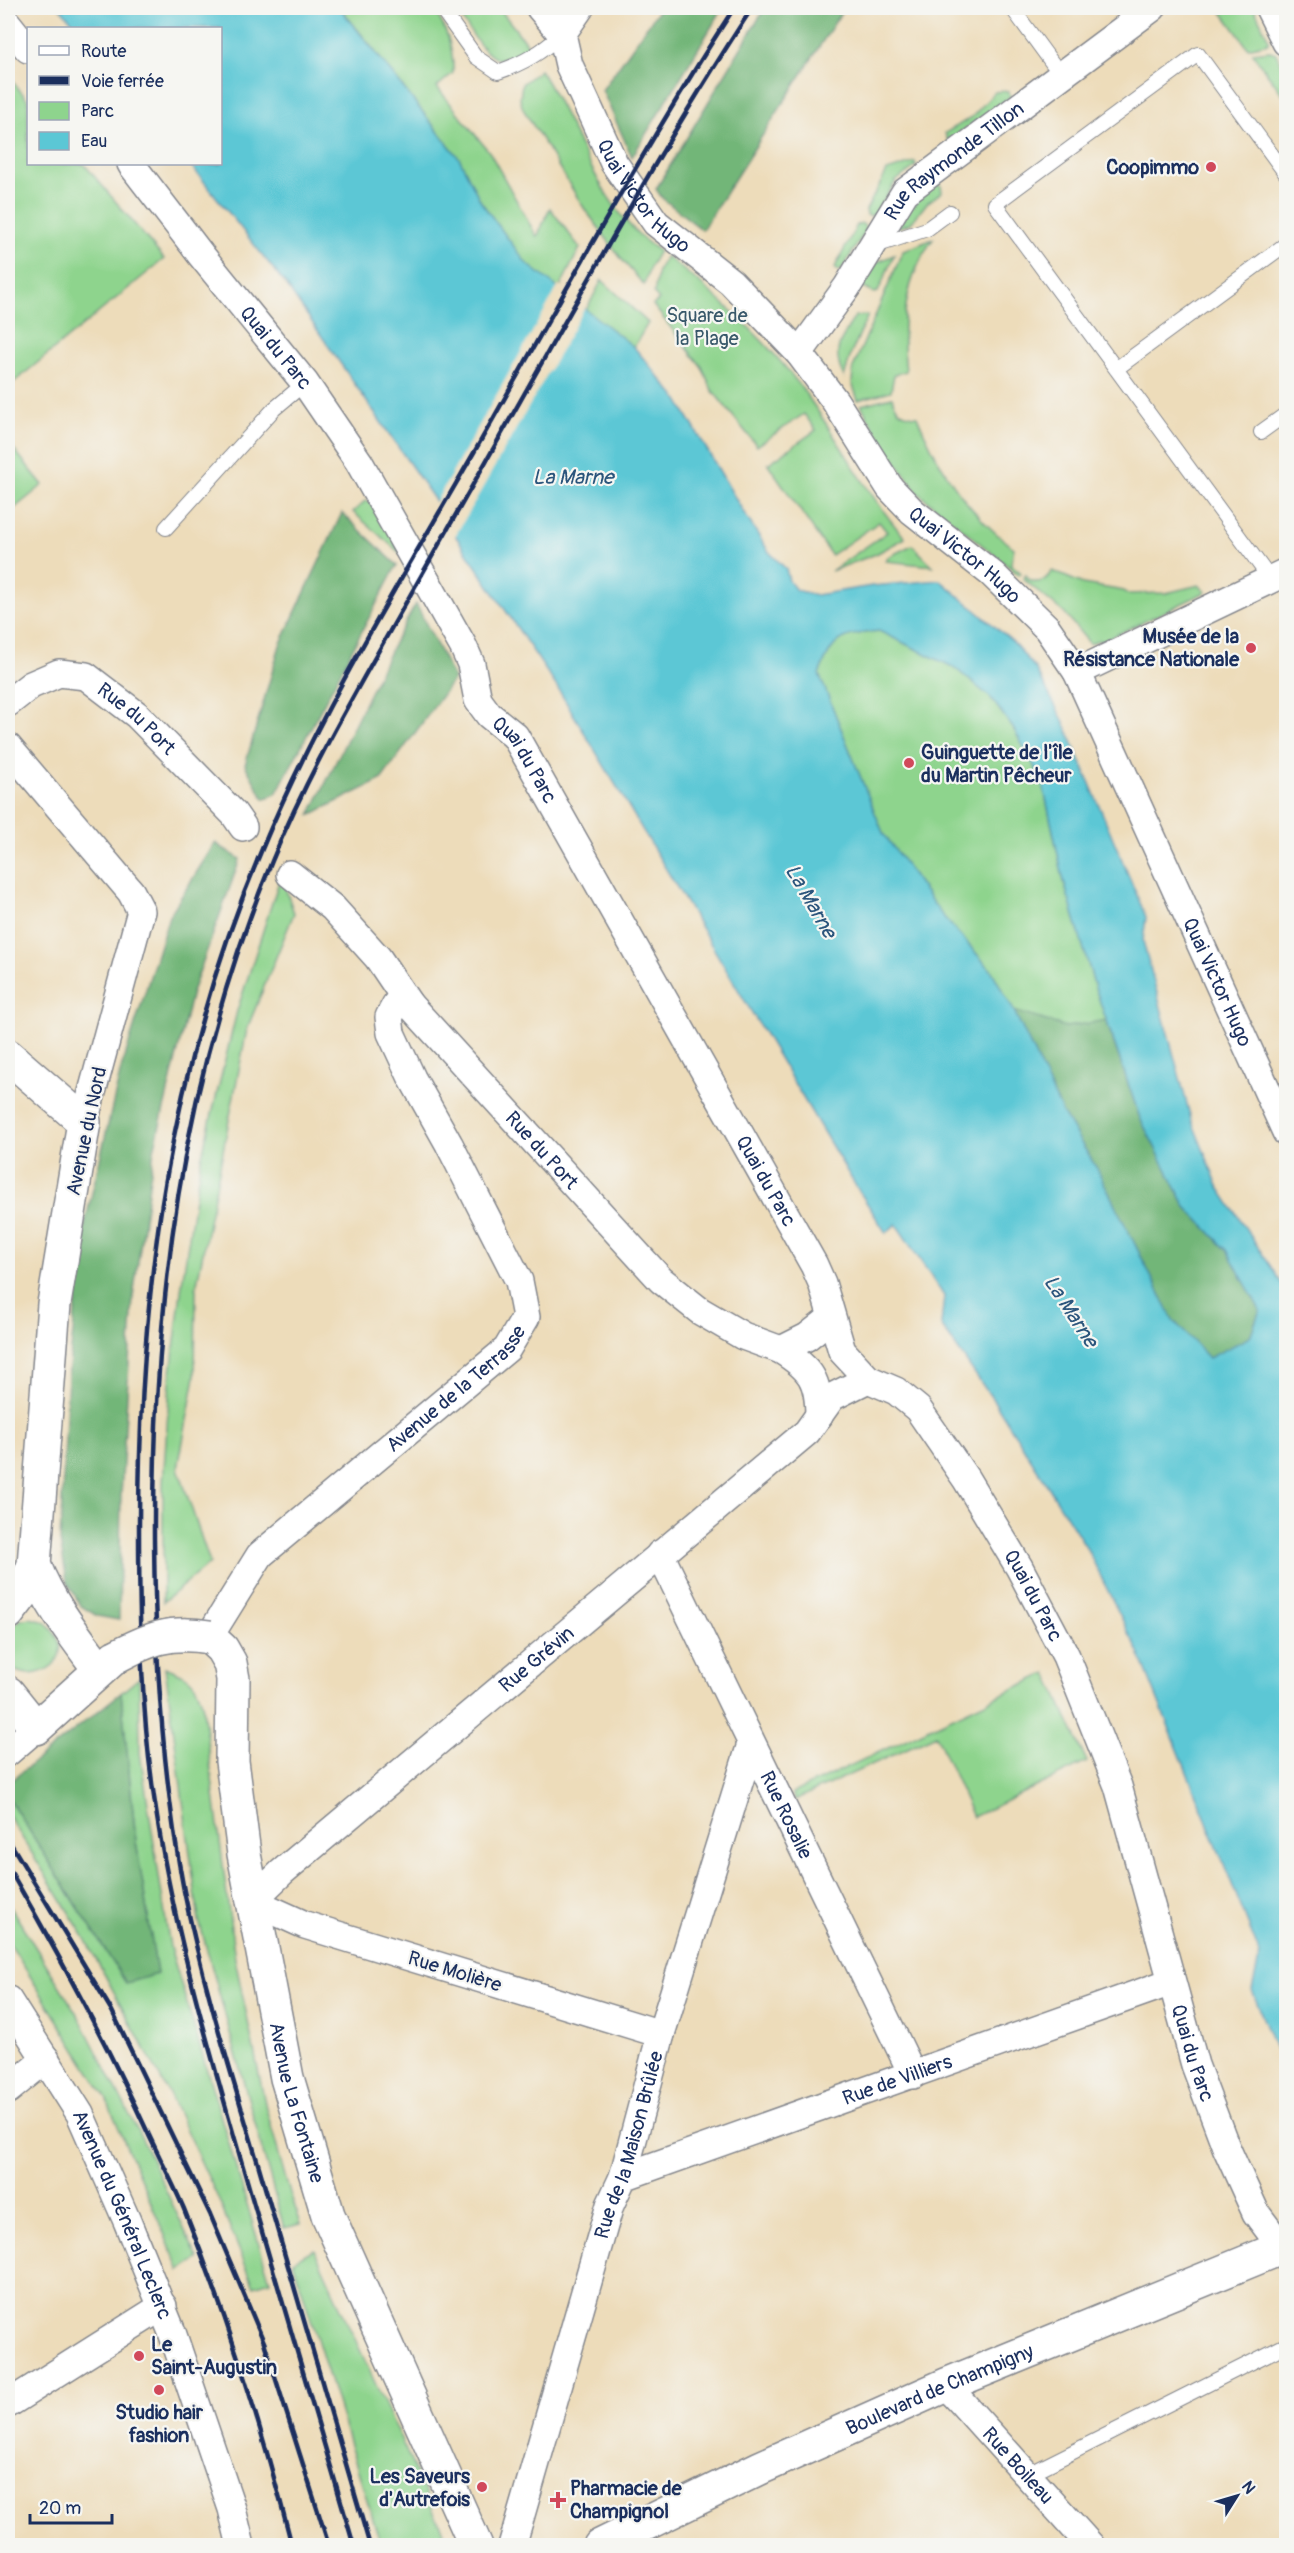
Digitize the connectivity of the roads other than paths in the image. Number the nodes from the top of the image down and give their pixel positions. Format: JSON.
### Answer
{"nodes":[{"id":1,"x":441,"y":8,"type":"edge"},
{"id":2,"x":540,"y":8,"type":"edge"},
{"id":3,"x":580,"y":8,"type":"edge"},
{"id":4,"x":1012,"y":8,"type":"edge"},
{"id":5,"x":1152,"y":8,"type":"edge"},
{"id":6,"x":1269,"y":8,"type":"edge"},
{"id":7,"x":8,"y":24,"type":"edge"},
{"id":8,"x":562,"y":34,"type":"junction"},
{"id":9,"x":1287,"y":42,"type":"edge"},
{"id":10,"x":27,"y":48,"type":"edge"},
{"id":11,"x":1061,"y":75,"type":"junction"},
{"id":12,"x":132,"y":165,"type":"edge"},
{"id":13,"x":1287,"y":174,"type":"edge"},
{"id":14,"x":950,"y":212,"type":"dead end"},
{"id":15,"x":1287,"y":244,"type":"edge"},
{"id":16,"x":870,"y":248,"type":"junction"},
{"id":17,"x":800,"y":353,"type":"junction"},
{"id":18,"x":1116,"y":369,"type":"junction"},
{"id":19,"x":305,"y":382,"type":"junction"},
{"id":20,"x":1287,"y":414,"type":"edge"},
{"id":21,"x":1261,"y":432,"type":"dead end"},
{"id":22,"x":166,"y":528,"type":"dead end"},
{"id":23,"x":1279,"y":576,"type":"edge"},
{"id":24,"x":1077,"y":672,"type":"junction"},
{"id":25,"x":8,"y":703,"type":"edge"},
{"id":26,"x":8,"y":747,"type":"edge"},
{"id":27,"x":243,"y":827,"type":"dead end"},
{"id":28,"x":290,"y":874,"type":"dead end"},
{"id":29,"x":409,"y":1004,"type":"junction"},
{"id":30,"x":8,"y":1056,"type":"edge"},
{"id":31,"x":84,"y":1122,"type":"junction"},
{"id":32,"x":1284,"y":1122,"type":"edge"},
{"id":33,"x":831,"y":1318,"type":"junction"},
{"id":34,"x":781,"y":1350,"type":"junction"},
{"id":35,"x":868,"y":1379,"type":"junction"},
{"id":36,"x":819,"y":1416,"type":"junction"},
{"id":37,"x":660,"y":1554,"type":"junction"},
{"id":38,"x":34,"y":1565,"type":"junction"},
{"id":39,"x":9,"y":1611,"type":"edge"},
{"id":40,"x":60,"y":1617,"type":"junction"},
{"id":41,"x":209,"y":1637,"type":"junction"},
{"id":42,"x":108,"y":1663,"type":"junction"},
{"id":43,"x":8,"y":1693,"type":"edge"},
{"id":44,"x":20,"y":1741,"type":"edge"},
{"id":45,"x":751,"y":1744,"type":"junction"},
{"id":46,"x":252,"y":1901,"type":"junction"},
{"id":47,"x":1171,"y":1982,"type":"junction"},
{"id":48,"x":8,"y":2000,"type":"edge"},
{"id":49,"x":661,"y":2034,"type":"junction"},
{"id":50,"x":46,"y":2059,"type":"junction"},
{"id":51,"x":913,"y":2075,"type":"junction"},
{"id":52,"x":8,"y":2090,"type":"edge"},
{"id":53,"x":623,"y":2177,"type":"junction"},
{"id":54,"x":1285,"y":2249,"type":"edge"},
{"id":55,"x":163,"y":2306,"type":"junction"},
{"id":56,"x":1287,"y":2345,"type":"edge"},
{"id":57,"x":946,"y":2385,"type":"junction"},
{"id":58,"x":8,"y":2404,"type":"edge"},
{"id":59,"x":1027,"y":2475,"type":"junction"},
{"id":60,"x":241,"y":2546,"type":"edge"},
{"id":61,"x":476,"y":2546,"type":"edge"},
{"id":62,"x":512,"y":2546,"type":"edge"},
{"id":63,"x":600,"y":2546,"type":"edge"},
{"id":64,"x":1091,"y":2546,"type":"edge"}],
"edges":[{"from":1,"to":8,"type":"lane"},
{"from":2,"to":8,"type":"street"},
{"from":3,"to":8,"type":"street"},
{"from":4,"to":11,"type":"lane"},
{"from":5,"to":11,"type":"street","name":"Rue Raymonde Tillon"},
{"from":6,"to":9,"type":"street"},
{"from":7,"to":10,"type":"street"},
{"from":8,"to":17,"type":"street","name":"Quai Victor Hugo"},
{"from":11,"to":16,"type":"street","name":"Rue Raymonde Tillon"},
{"from":12,"to":19,"type":"street","name":"Quai du Parc"},
{"from":13,"to":18,"type":"lane"},
{"from":14,"to":16,"type":"lane"},
{"from":15,"to":18,"type":"lane"},
{"from":16,"to":17,"type":"street","name":"Rue Raymonde Tillon"},
{"from":17,"to":24,"type":"street","name":"Quai Victor Hugo"},
{"from":18,"to":23,"type":"lane"},
{"from":19,"to":22,"type":"lane"},
{"from":19,"to":33,"type":"street","name":"Quai du Parc"},
{"from":20,"to":21,"type":"lane"},
{"from":23,"to":24,"type":"street"},
{"from":24,"to":32,"type":"street","name":"Quai Victor Hugo"},
{"from":25,"to":27,"type":"street","name":"Rue du Port"},
{"from":26,"to":31,"type":"street","name":"Avenue du Nord"},
{"from":28,"to":29,"type":"street","name":"Rue du Port"},
{"from":29,"to":34,"type":"street","name":"Rue du Port"},
{"from":29,"to":41,"type":"street","name":"Avenue de la Terrasse"},
{"from":30,"to":31,"type":"street"},
{"from":31,"to":38,"type":"street","name":"Avenue du Nord"},
{"from":33,"to":34,"type":"street"},
{"from":33,"to":35,"type":"street","name":"Quai du Parc"},
{"from":34,"to":36,"type":"street"},
{"from":35,"to":36,"type":"street","name":"Rue Grévin"},
{"from":35,"to":47,"type":"street","name":"Quai du Parc"},
{"from":36,"to":37,"type":"street","name":"Rue Grévin"},
{"from":37,"to":45,"type":"street","name":"Rue Rosalie"},
{"from":37,"to":46,"type":"street","name":"Rue Grévin"},
{"from":38,"to":39,"type":"street"},
{"from":38,"to":40,"type":"street"},
{"from":39,"to":40,"type":"street"},
{"from":40,"to":42,"type":"street"},
{"from":41,"to":42,"type":"street","bridge":true},
{"from":41,"to":46,"type":"street","name":"Avenue La Fontaine"},
{"from":42,"to":44,"type":"street"},
{"from":43,"to":44,"type":"street"},
{"from":45,"to":49,"type":"street","name":"Rue de la Maison Brûlée"},
{"from":45,"to":51,"type":"street","name":"Rue Rosalie"},
{"from":46,"to":49,"type":"street","name":"Rue Molière"},
{"from":46,"to":61,"type":"street","name":"Avenue La Fontaine"},
{"from":47,"to":51,"type":"street","name":"Rue de Villiers"},
{"from":47,"to":54,"type":"street","name":"Quai du Parc"},
{"from":48,"to":50,"type":"street","name":"Avenue du Général Leclerc"},
{"from":49,"to":53,"type":"street","name":"Rue de la Maison Brûlée"},
{"from":50,"to":52,"type":"street"},
{"from":50,"to":55,"type":"street","name":"Avenue du Général Leclerc"},
{"from":51,"to":53,"type":"street","name":"Rue de Villiers"},
{"from":53,"to":62,"type":"street","name":"Rue de la Maison Brûlée"},
{"from":54,"to":57,"type":"street","name":"Boulevard de Champigny"},
{"from":55,"to":58,"type":"street"},
{"from":55,"to":60,"type":"street","name":"Avenue du Général Leclerc"},
{"from":56,"to":59,"type":"lane"},
{"from":57,"to":59,"type":"street","name":"Rue Boileau"},
{"from":57,"to":63,"type":"street","name":"Boulevard de Champigny"},
{"from":59,"to":64,"type":"street","name":"Rue Boileau"}]}
